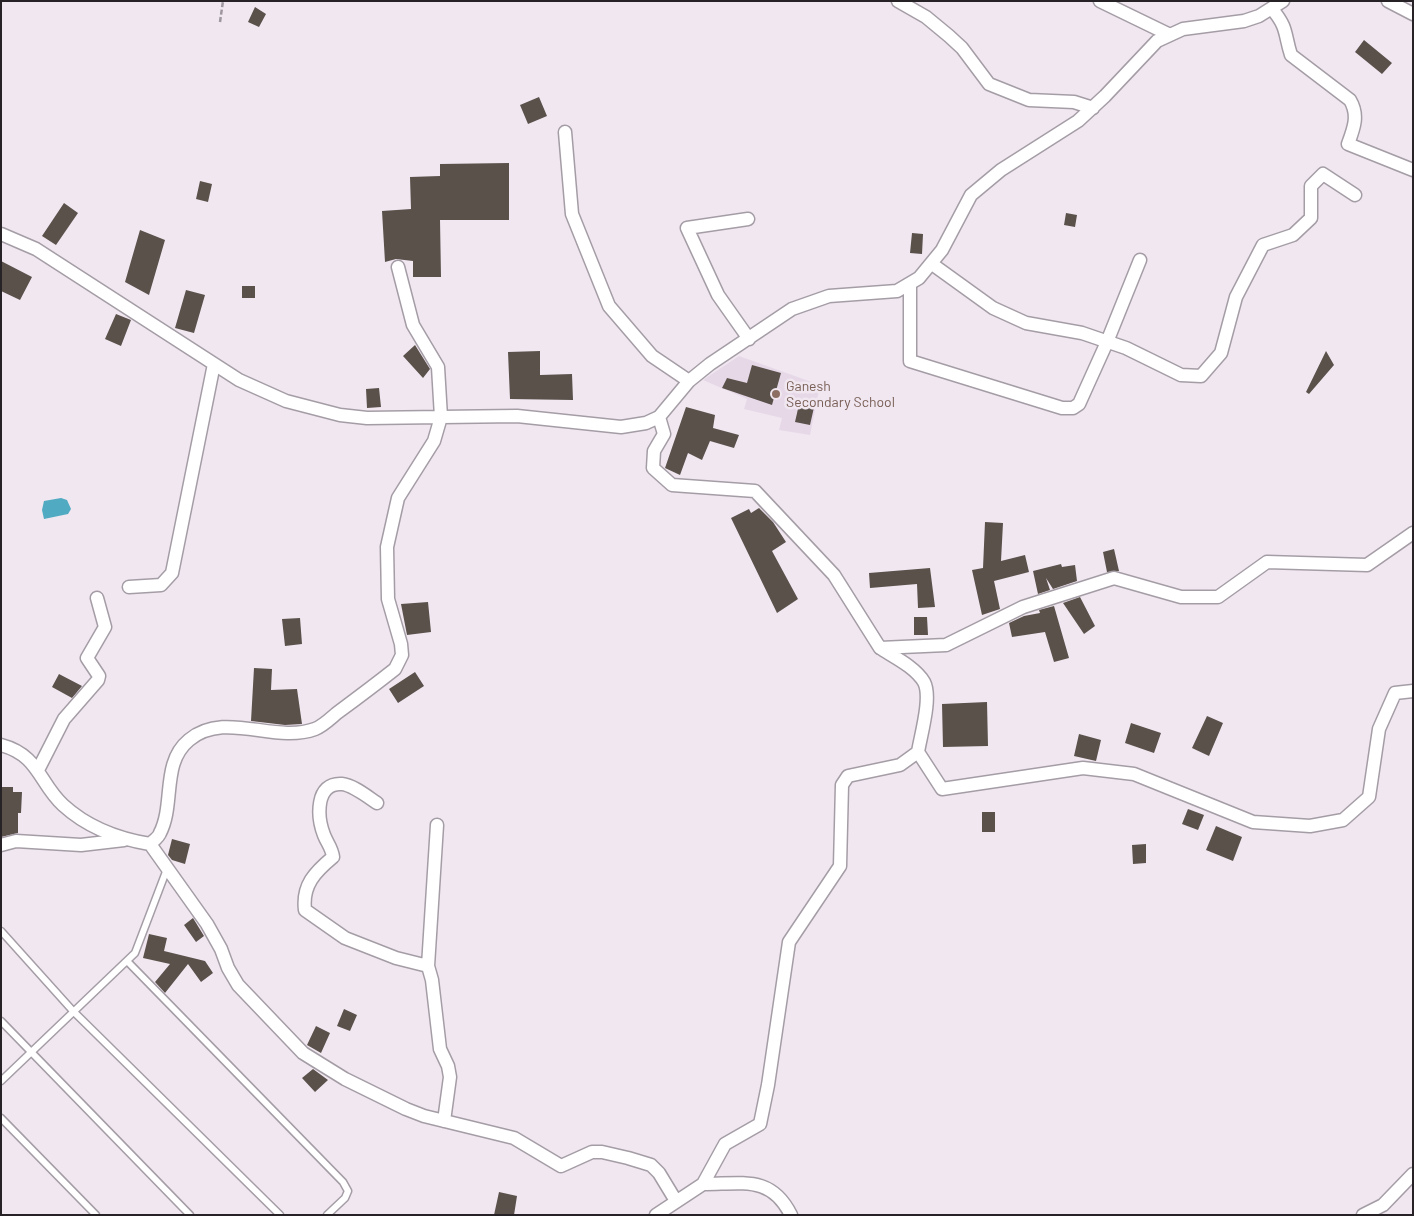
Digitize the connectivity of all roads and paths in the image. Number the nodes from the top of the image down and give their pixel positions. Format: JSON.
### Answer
{"nodes":[{"id":1,"x":223,"y":1,"type":"edge"},
{"id":2,"x":898,"y":1,"type":"edge"},
{"id":3,"x":1100,"y":1,"type":"edge"},
{"id":4,"x":1283,"y":1,"type":"edge"},
{"id":5,"x":1388,"y":1,"type":"edge"},
{"id":6,"x":1272,"y":9,"type":"junction"},
{"id":7,"x":1413,"y":14,"type":"edge"},
{"id":8,"x":220,"y":22,"type":"dead end"},
{"id":9,"x":1168,"y":34,"type":"junction"},
{"id":10,"x":1093,"y":108,"type":"junction"},
{"id":11,"x":565,"y":132,"type":"dead end"},
{"id":12,"x":1413,"y":170,"type":"edge"},
{"id":13,"x":1355,"y":195,"type":"dead end"},
{"id":14,"x":748,"y":219,"type":"dead end"},
{"id":15,"x":1,"y":234,"type":"edge"},
{"id":16,"x":1140,"y":260,"type":"dead end"},
{"id":17,"x":932,"y":264,"type":"junction"},
{"id":18,"x":398,"y":267,"type":"dead end"},
{"id":19,"x":910,"y":285,"type":"junction"},
{"id":20,"x":749,"y":339,"type":"junction"},
{"id":21,"x":1107,"y":342,"type":"junction"},
{"id":22,"x":214,"y":364,"type":"junction"},
{"id":23,"x":690,"y":381,"type":"junction"},
{"id":24,"x":441,"y":417,"type":"junction"},
{"id":25,"x":659,"y":417,"type":"junction"},
{"id":26,"x":1413,"y":533,"type":"edge"},
{"id":27,"x":129,"y":587,"type":"dead end"},
{"id":28,"x":97,"y":598,"type":"dead end"},
{"id":29,"x":880,"y":648,"type":"junction"},
{"id":30,"x":1413,"y":691,"type":"edge"},
{"id":31,"x":1,"y":745,"type":"edge"},
{"id":32,"x":918,"y":752,"type":"junction"},
{"id":33,"x":38,"y":770,"type":"junction"},
{"id":34,"x":377,"y":803,"type":"dead end"},
{"id":35,"x":437,"y":825,"type":"dead end"},
{"id":36,"x":124,"y":840,"type":"junction"},
{"id":37,"x":150,"y":844,"type":"junction"},
{"id":38,"x":1,"y":845,"type":"edge"},
{"id":39,"x":167,"y":868,"type":"junction"},
{"id":40,"x":1,"y":931,"type":"edge"},
{"id":41,"x":127,"y":961,"type":"junction"},
{"id":42,"x":428,"y":966,"type":"junction"},
{"id":43,"x":73,"y":1011,"type":"junction"},
{"id":44,"x":1,"y":1021,"type":"edge"},
{"id":45,"x":32,"y":1052,"type":"junction"},
{"id":46,"x":1,"y":1080,"type":"edge"},
{"id":47,"x":1,"y":1118,"type":"edge"},
{"id":48,"x":444,"y":1120,"type":"junction"},
{"id":49,"x":1413,"y":1174,"type":"edge"},
{"id":50,"x":703,"y":1184,"type":"junction"},
{"id":51,"x":676,"y":1200,"type":"junction"},
{"id":52,"x":96,"y":1215,"type":"edge"},
{"id":53,"x":190,"y":1215,"type":"edge"},
{"id":54,"x":280,"y":1215,"type":"edge"},
{"id":55,"x":327,"y":1215,"type":"edge"},
{"id":56,"x":656,"y":1215,"type":"edge"},
{"id":57,"x":791,"y":1215,"type":"edge"},
{"id":58,"x":1363,"y":1215,"type":"edge"}],
"edges":[{"from":1,"to":8,"type":"path"},
{"from":2,"to":10,"type":"street"},
{"from":3,"to":9,"type":"street"},
{"from":4,"to":6,"type":"street"},
{"from":5,"to":7,"type":"street"},
{"from":6,"to":9,"type":"street"},
{"from":6,"to":12,"type":"street"},
{"from":9,"to":10,"type":"street"},
{"from":10,"to":17,"type":"street"},
{"from":11,"to":23,"type":"street"},
{"from":13,"to":21,"type":"street"},
{"from":14,"to":20,"type":"street"},
{"from":15,"to":22,"type":"street"},
{"from":16,"to":21,"type":"street"},
{"from":17,"to":19,"type":"street"},
{"from":17,"to":21,"type":"street"},
{"from":18,"to":24,"type":"street"},
{"from":19,"to":20,"type":"street"},
{"from":19,"to":21,"type":"street"},
{"from":20,"to":23,"type":"street"},
{"from":22,"to":24,"type":"street"},
{"from":22,"to":27,"type":"street"},
{"from":23,"to":25,"type":"street"},
{"from":24,"to":25,"type":"street"},
{"from":24,"to":37,"type":"street"},
{"from":25,"to":29,"type":"street"},
{"from":26,"to":29,"type":"street"},
{"from":28,"to":33,"type":"street"},
{"from":29,"to":32,"type":"street"},
{"from":30,"to":32,"type":"street"},
{"from":31,"to":33,"type":"street"},
{"from":32,"to":50,"type":"street"},
{"from":33,"to":36,"type":"street"},
{"from":34,"to":42,"type":"street"},
{"from":35,"to":42,"type":"street"},
{"from":36,"to":37,"type":"street"},
{"from":36,"to":38,"type":"street"},
{"from":37,"to":39,"type":"street"},
{"from":39,"to":41,"type":"lane"},
{"from":39,"to":48,"type":"street"},
{"from":40,"to":43,"type":"lane"},
{"from":41,"to":43,"type":"lane"},
{"from":41,"to":55,"type":"lane"},
{"from":42,"to":48,"type":"street"},
{"from":43,"to":45,"type":"lane"},
{"from":43,"to":54,"type":"lane"},
{"from":44,"to":45,"type":"lane"},
{"from":45,"to":46,"type":"lane"},
{"from":45,"to":53,"type":"lane"},
{"from":47,"to":52,"type":"lane"},
{"from":48,"to":51,"type":"street"},
{"from":49,"to":58,"type":"street"},
{"from":50,"to":51,"type":"street"},
{"from":50,"to":57,"type":"street"},
{"from":51,"to":56,"type":"street"}]}
